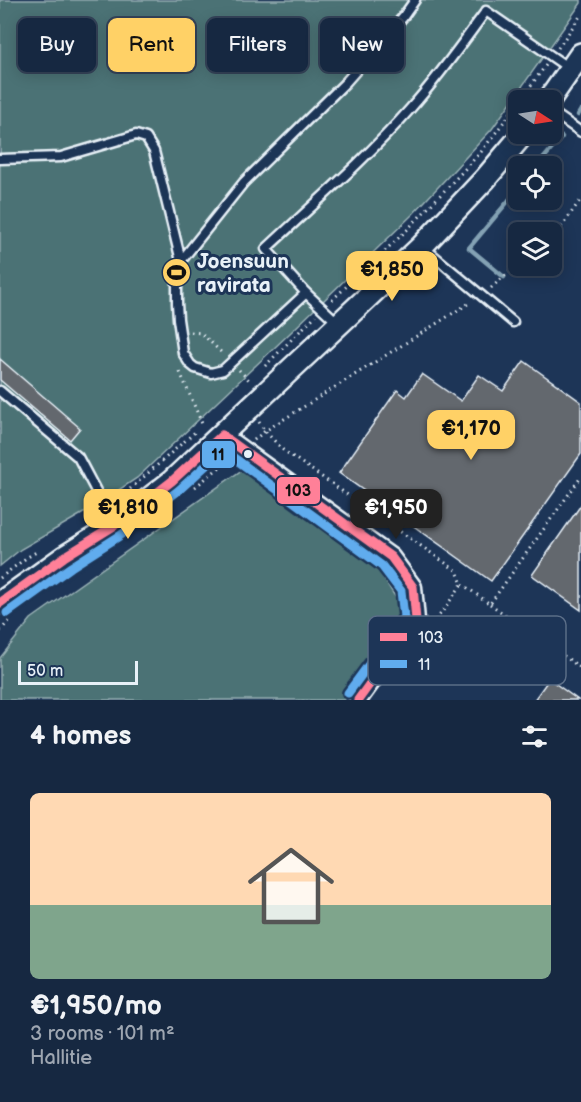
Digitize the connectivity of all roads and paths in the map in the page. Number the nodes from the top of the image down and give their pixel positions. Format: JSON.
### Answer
{"nodes":[{"id":1,"x":415,"y":0,"type":"edge"},
{"id":2,"x":576,"y":62,"type":"edge"},
{"id":3,"x":556,"y":90,"type":"edge"},
{"id":4,"x":508,"y":116,"type":"edge"},
{"id":5,"x":562,"y":119,"type":"edge"},
{"id":6,"x":581,"y":132,"type":"edge"},
{"id":7,"x":515,"y":144,"type":"edge"},
{"id":8,"x":0,"y":159,"type":"edge"},
{"id":9,"x":581,"y":199,"type":"edge"},
{"id":10,"x":562,"y":226,"type":"edge"},
{"id":11,"x":422,"y":246,"type":"junction"},
{"id":12,"x":181,"y":261,"type":"junction"},
{"id":13,"x":306,"y":293,"type":"junction"},
{"id":14,"x":323,"y":309,"type":"junction"},
{"id":15,"x":513,"y":322,"type":"dead end"},
{"id":16,"x":339,"y":324,"type":"junction"},
{"id":17,"x":180,"y":333,"type":"junction"},
{"id":18,"x":232,"y":363,"type":"junction"},
{"id":19,"x":178,"y":369,"type":"dead end"},
{"id":20,"x":258,"y":373,"type":"dead end"},
{"id":21,"x":244,"y":387,"type":"dead end"},
{"id":22,"x":0,"y":391,"type":"edge"},
{"id":23,"x":222,"y":435,"type":"junction"},
{"id":24,"x":581,"y":477,"type":"edge"},
{"id":25,"x":110,"y":518,"type":"junction"},
{"id":26,"x":45,"y":548,"type":"dead end"},
{"id":27,"x":0,"y":578,"type":"edge"},
{"id":28,"x":462,"y":584,"type":"dead end"},
{"id":29,"x":0,"y":603,"type":"edge"},
{"id":30,"x":490,"y":604,"type":"junction"},
{"id":31,"x":416,"y":616,"type":"edge"},
{"id":32,"x":507,"y":616,"type":"edge"},
{"id":33,"x":566,"y":657,"type":"edge"},
{"id":34,"x":581,"y":668,"type":"edge"},
{"id":35,"x":369,"y":685,"type":"edge"},
{"id":36,"x":358,"y":700,"type":"edge"}],
"edges":[{"from":1,"to":12,"type":"lane"},
{"from":2,"to":3,"type":"street"},
{"from":2,"to":13,"type":"lane"},
{"from":4,"to":14,"type":"path"},
{"from":5,"to":6,"type":"lane"},
{"from":7,"to":11,"type":"street"},
{"from":8,"to":12,"type":"lane"},
{"from":9,"to":10,"type":"path"},
{"from":11,"to":15,"type":"lane"},
{"from":11,"to":16,"type":"street"},
{"from":12,"to":17,"type":"lane"},
{"from":13,"to":14,"type":"lane"},
{"from":13,"to":18,"type":"lane"},
{"from":14,"to":16,"type":"lane"},
{"from":14,"to":20,"type":"path"},
{"from":16,"to":23,"type":"street"},
{"from":17,"to":18,"type":"path"},
{"from":17,"to":18,"type":"lane"},
{"from":18,"to":21,"type":"path"},
{"from":19,"to":25,"type":"path"},
{"from":22,"to":25,"type":"lane"},
{"from":23,"to":25,"type":"street"},
{"from":23,"to":31,"type":"street"},
{"from":24,"to":30,"type":"path"},
{"from":25,"to":29,"type":"street"},
{"from":26,"to":27,"type":"path"},
{"from":28,"to":30,"type":"path"},
{"from":30,"to":32,"type":"path"},
{"from":33,"to":34,"type":"path"},
{"from":35,"to":36,"type":"street"}]}
